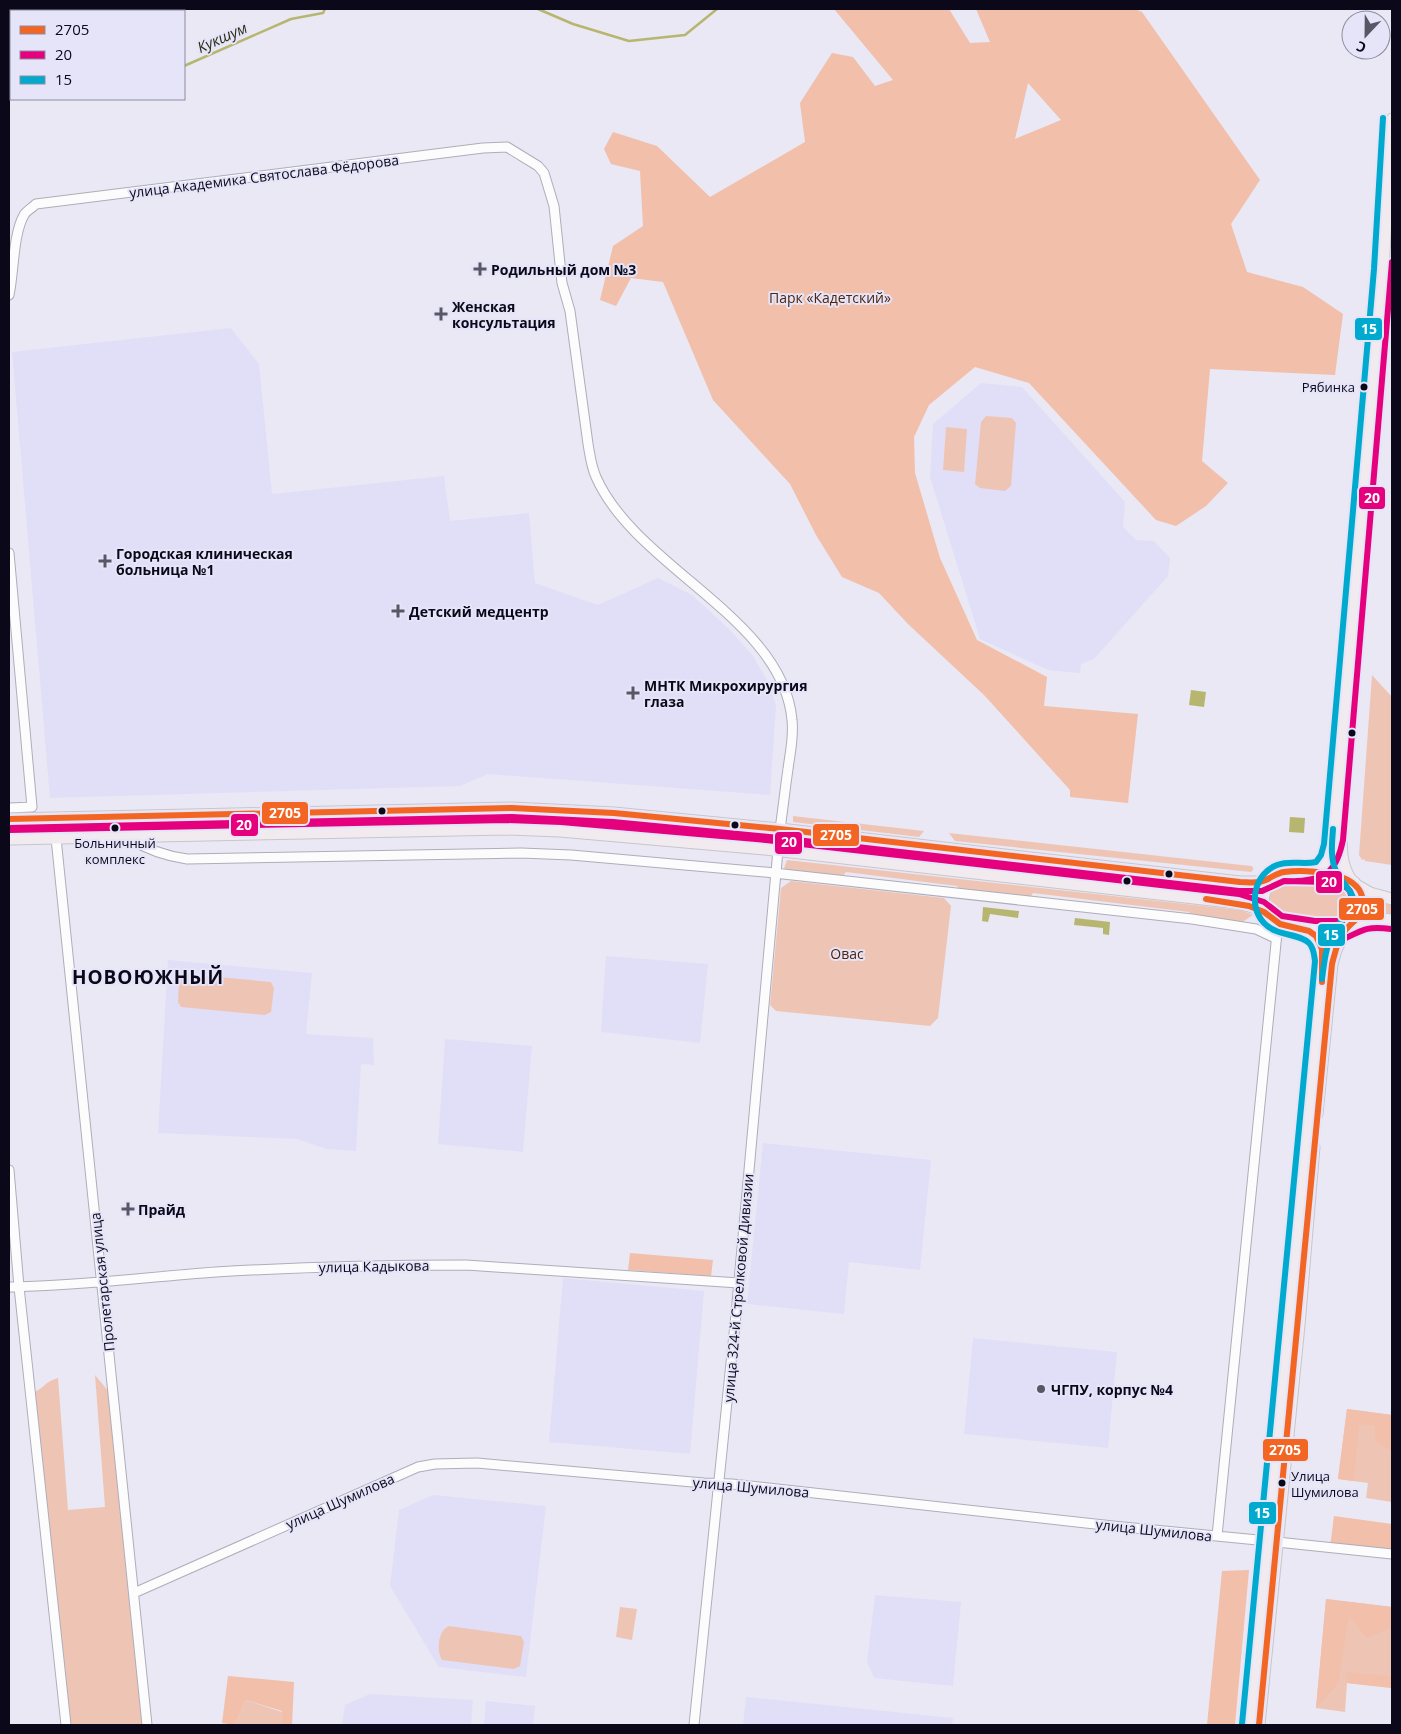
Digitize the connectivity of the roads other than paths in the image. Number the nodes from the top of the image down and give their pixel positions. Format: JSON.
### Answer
{"nodes":[{"id":1,"x":1392,"y":119,"type":"edge"},
{"id":2,"x":1391,"y":141,"type":"edge"},
{"id":3,"x":1389,"y":212,"type":"edge"},
{"id":4,"x":1392,"y":237,"type":"edge"},
{"id":5,"x":9,"y":295,"type":"edge"},
{"id":6,"x":1376,"y":392,"type":"junction"},
{"id":7,"x":9,"y":553,"type":"edge"},
{"id":8,"x":1353,"y":662,"type":"junction"},
{"id":9,"x":32,"y":807,"type":"junction"},
{"id":10,"x":9,"y":808,"type":"edge"},
{"id":11,"x":426,"y":810,"type":"junction"},
{"id":12,"x":314,"y":812,"type":"junction"},
{"id":13,"x":155,"y":816,"type":"junction"},
{"id":14,"x":50,"y":818,"type":"junction"},
{"id":15,"x":9,"y":819,"type":"edge"},
{"id":16,"x":780,"y":829,"type":"junction"},
{"id":17,"x":427,"y":830,"type":"junction"},
{"id":18,"x":314,"y":832,"type":"junction"},
{"id":19,"x":156,"y":836,"type":"junction"},
{"id":20,"x":126,"y":837,"type":"junction"},
{"id":21,"x":56,"y":838,"type":"junction"},
{"id":22,"x":9,"y":839,"type":"edge"},
{"id":23,"x":778,"y":850,"type":"junction"},
{"id":24,"x":776,"y":873,"type":"junction"},
{"id":25,"x":1310,"y":873,"type":"junction"},
{"id":26,"x":1273,"y":877,"type":"junction"},
{"id":27,"x":1354,"y":883,"type":"junction"},
{"id":28,"x":1392,"y":899,"type":"edge"},
{"id":29,"x":1273,"y":920,"type":"junction"},
{"id":30,"x":1392,"y":920,"type":"edge"},
{"id":31,"x":1349,"y":926,"type":"junction"},
{"id":32,"x":1300,"y":928,"type":"junction"},
{"id":33,"x":1275,"y":938,"type":"junction"},
{"id":34,"x":1311,"y":1137,"type":"junction"},
{"id":35,"x":9,"y":1170,"type":"edge"},
{"id":36,"x":102,"y":1281,"type":"junction"},
{"id":37,"x":739,"y":1283,"type":"junction"},
{"id":38,"x":9,"y":1287,"type":"edge"},
{"id":39,"x":19,"y":1287,"type":"junction"},
{"id":40,"x":719,"y":1484,"type":"junction"},
{"id":41,"x":1217,"y":1536,"type":"junction"},
{"id":42,"x":1273,"y":1541,"type":"junction"},
{"id":43,"x":1392,"y":1554,"type":"edge"},
{"id":44,"x":134,"y":1593,"type":"junction"},
{"id":45,"x":66,"y":1725,"type":"edge"},
{"id":46,"x":147,"y":1725,"type":"edge"},
{"id":47,"x":694,"y":1725,"type":"edge"},
{"id":48,"x":1251,"y":1725,"type":"edge"},
{"id":49,"x":1259,"y":1725,"type":"edge"}],
"edges":[{"from":1,"to":2,"type":"main road"},
{"from":2,"to":3,"type":"main road"},
{"from":3,"to":6,"type":"main road"},
{"from":4,"to":6,"type":"main road"},
{"from":5,"to":16,"type":"street","name":"улица Академика Святослава Фёдорова"},
{"from":6,"to":8,"type":"main road"},
{"from":7,"to":9,"type":"street"},
{"from":8,"to":25,"type":"main road"},
{"from":8,"to":27,"type":"main road"},
{"from":9,"to":10,"type":"street"},
{"from":9,"to":14,"type":"street"},
{"from":11,"to":12,"type":"main road"},
{"from":11,"to":16,"type":"main road"},
{"from":11,"to":17,"type":"main road"},
{"from":12,"to":13,"type":"main road"},
{"from":12,"to":18,"type":"main road"},
{"from":13,"to":14,"type":"main road"},
{"from":13,"to":19,"type":"main road"},
{"from":14,"to":15,"type":"main road"},
{"from":14,"to":21,"type":"main road"},
{"from":16,"to":23,"type":"main road"},
{"from":16,"to":26,"type":"main road"},
{"from":17,"to":18,"type":"main road"},
{"from":17,"to":23,"type":"main road"},
{"from":18,"to":19,"type":"main road"},
{"from":19,"to":20,"type":"main road"},
{"from":20,"to":21,"type":"main road"},
{"from":20,"to":24,"type":"street"},
{"from":21,"to":22,"type":"main road"},
{"from":21,"to":36,"type":"street","name":"Пролетарская улица"},
{"from":23,"to":24,"type":"street","name":"улица 324-й Стрелковой Дивизии"},
{"from":23,"to":29,"type":"main road"},
{"from":24,"to":33,"type":"street"},
{"from":24,"to":37,"type":"street","name":"улица 324-й Стрелковой Дивизии"},
{"from":25,"to":26,"type":"main road"},
{"from":25,"to":27,"type":"main road"},
{"from":26,"to":29,"type":"main road"},
{"from":27,"to":28,"type":"main road"},
{"from":27,"to":31,"type":"main road"},
{"from":29,"to":32,"type":"main road"},
{"from":29,"to":33,"type":"street"},
{"from":30,"to":31,"type":"main road"},
{"from":31,"to":32,"type":"main road"},
{"from":31,"to":34,"type":"main road"},
{"from":32,"to":34,"type":"main road"},
{"from":33,"to":41,"type":"street"},
{"from":34,"to":42,"type":"main road"},
{"from":35,"to":39,"type":"street"},
{"from":36,"to":37,"type":"street","name":"улица Кадыкова"},
{"from":36,"to":39,"type":"street","name":"улица Кадыкова"},
{"from":36,"to":44,"type":"street","name":"Пролетарская улица"},
{"from":37,"to":40,"type":"street","name":"улица 324-й Стрелковой Дивизии"},
{"from":38,"to":39,"type":"street","name":"улица Кадыкова"},
{"from":39,"to":45,"type":"street"},
{"from":40,"to":41,"type":"street","name":"улица Шумилова"},
{"from":40,"to":44,"type":"street","name":"улица Шумилова"},
{"from":40,"to":47,"type":"street","name":"улица 324-й Стрелковой Дивизии"},
{"from":41,"to":42,"type":"street","name":"улица Шумилова"},
{"from":42,"to":43,"type":"street","name":"улица Шумилова"},
{"from":42,"to":48,"type":"main road"},
{"from":42,"to":49,"type":"main road"},
{"from":44,"to":46,"type":"street","name":"Пролетарская улица"}]}
